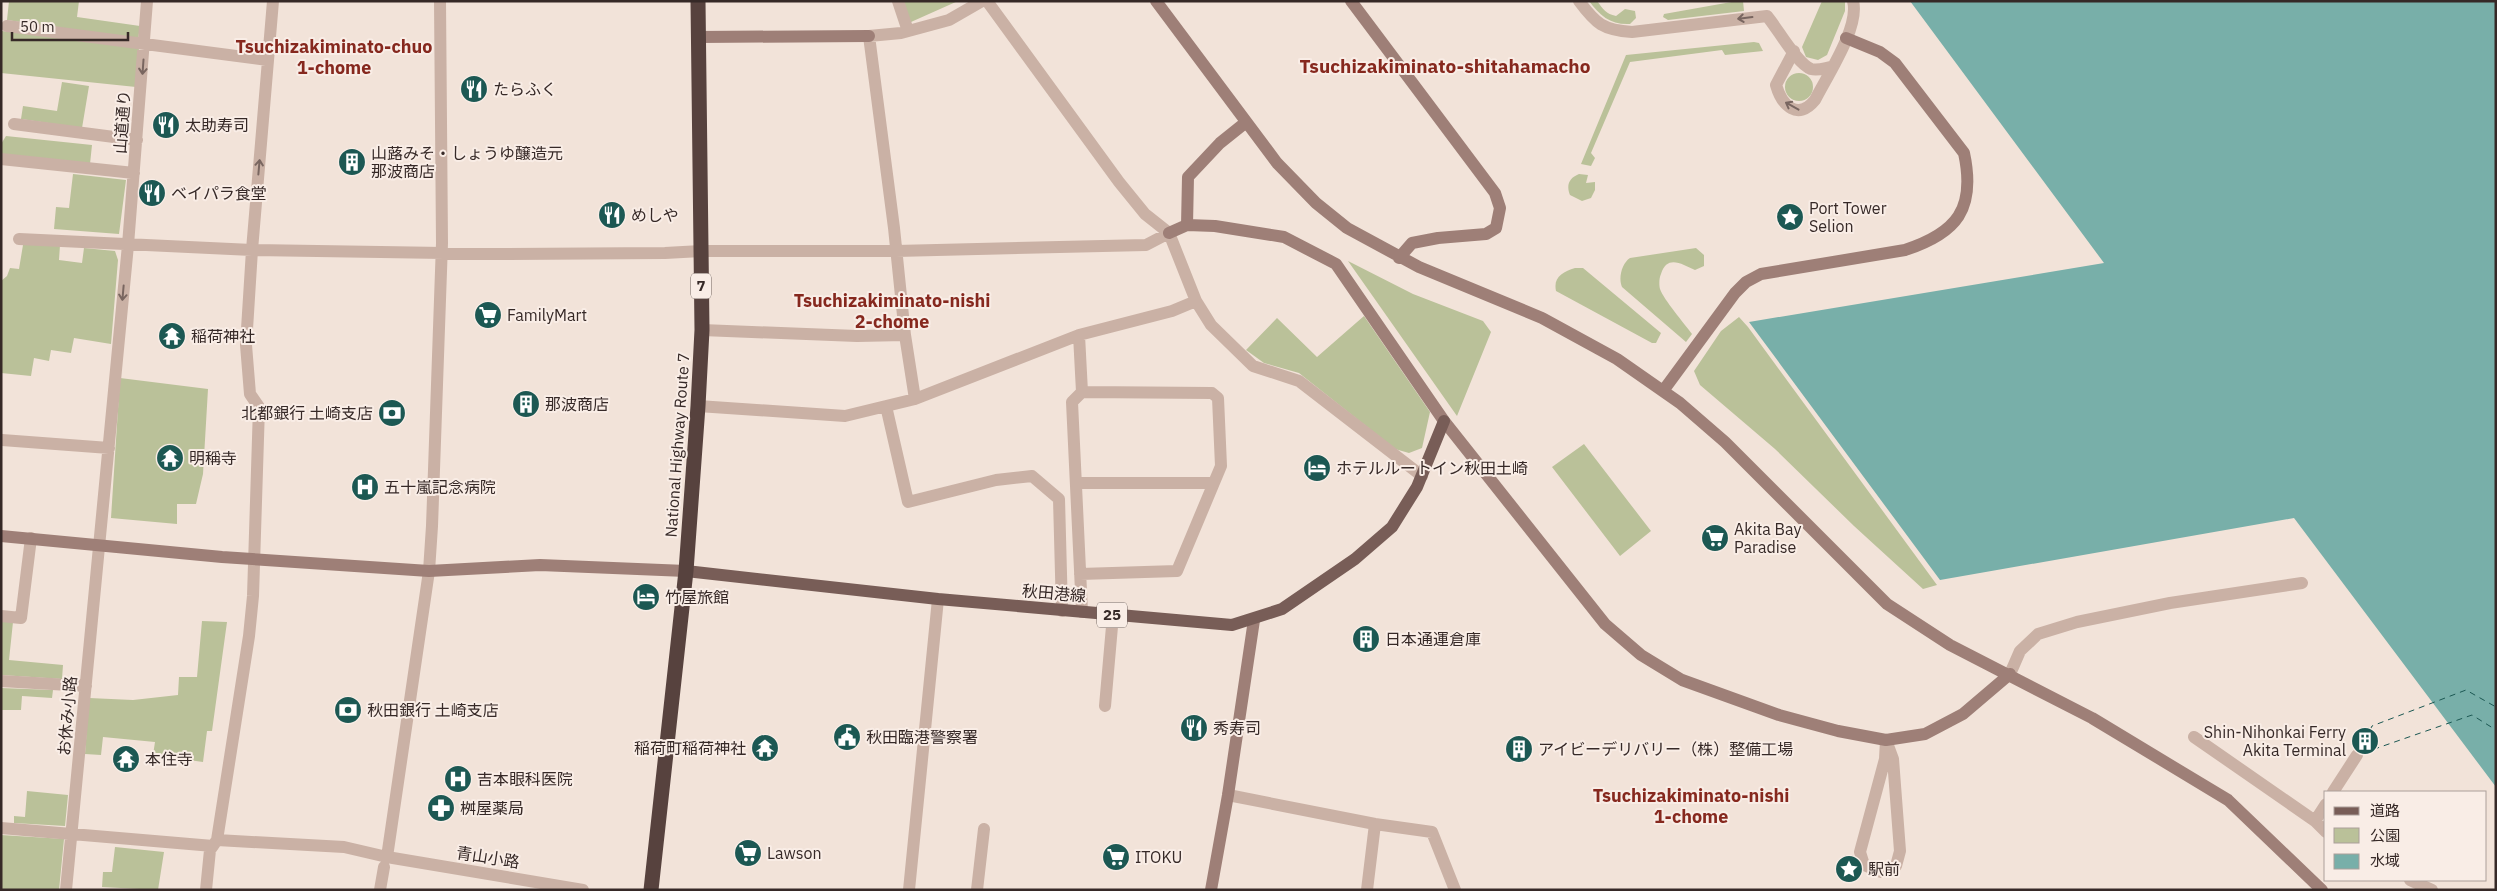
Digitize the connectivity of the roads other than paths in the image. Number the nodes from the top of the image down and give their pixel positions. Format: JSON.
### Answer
{"nodes":[{"id":1,"x":147,"y":1,"type":"edge"},
{"id":2,"x":273,"y":1,"type":"edge"},
{"id":3,"x":440,"y":1,"type":"edge"},
{"id":4,"x":698,"y":1,"type":"edge"},
{"id":5,"x":898,"y":1,"type":"edge"},
{"id":6,"x":982,"y":1,"type":"edge"},
{"id":7,"x":987,"y":1,"type":"edge"},
{"id":8,"x":1156,"y":1,"type":"edge"},
{"id":9,"x":1351,"y":1,"type":"edge"},
{"id":10,"x":1579,"y":1,"type":"edge"},
{"id":11,"x":1853,"y":1,"type":"edge"},
{"id":12,"x":8,"y":26,"type":"dead end"},
{"id":13,"x":908,"y":31,"type":"junction"},
{"id":14,"x":869,"y":36,"type":"junction"},
{"id":15,"x":699,"y":37,"type":"junction"},
{"id":16,"x":1846,"y":38,"type":"junction"},
{"id":17,"x":144,"y":43,"type":"junction"},
{"id":18,"x":1794,"y":51,"type":"junction"},
{"id":19,"x":268,"y":60,"type":"junction"},
{"id":20,"x":1831,"y":67,"type":"junction"},
{"id":21,"x":1245,"y":123,"type":"junction"},
{"id":22,"x":14,"y":124,"type":"dead end"},
{"id":23,"x":137,"y":140,"type":"junction"},
{"id":24,"x":1,"y":160,"type":"edge"},
{"id":25,"x":134,"y":173,"type":"junction"},
{"id":26,"x":1187,"y":224,"type":"junction"},
{"id":27,"x":1169,"y":234,"type":"junction"},
{"id":28,"x":19,"y":239,"type":"dead end"},
{"id":29,"x":128,"y":245,"type":"junction"},
{"id":30,"x":252,"y":250,"type":"junction"},
{"id":31,"x":701,"y":250,"type":"junction"},
{"id":32,"x":441,"y":252,"type":"junction"},
{"id":33,"x":896,"y":252,"type":"junction"},
{"id":34,"x":1399,"y":258,"type":"junction"},
{"id":35,"x":1196,"y":301,"type":"junction"},
{"id":36,"x":702,"y":330,"type":"junction"},
{"id":37,"x":905,"y":335,"type":"junction"},
{"id":38,"x":1079,"y":335,"type":"junction"},
{"id":39,"x":1663,"y":391,"type":"junction"},
{"id":40,"x":1082,"y":392,"type":"junction"},
{"id":41,"x":915,"y":399,"type":"junction"},
{"id":42,"x":698,"y":406,"type":"junction"},
{"id":43,"x":886,"y":406,"type":"junction"},
{"id":44,"x":1444,"y":421,"type":"junction"},
{"id":45,"x":2,"y":442,"type":"edge"},
{"id":46,"x":109,"y":448,"type":"junction"},
{"id":47,"x":1422,"y":476,"type":"junction"},
{"id":48,"x":1076,"y":483,"type":"junction"},
{"id":49,"x":1214,"y":483,"type":"junction"},
{"id":50,"x":1,"y":536,"type":"edge"},
{"id":51,"x":31,"y":538,"type":"junction"},
{"id":52,"x":99,"y":545,"type":"junction"},
{"id":53,"x":253,"y":559,"type":"junction"},
{"id":54,"x":429,"y":571,"type":"junction"},
{"id":55,"x":686,"y":571,"type":"junction"},
{"id":56,"x":1080,"y":574,"type":"junction"},
{"id":57,"x":2302,"y":583,"type":"dead end"},
{"id":58,"x":938,"y":599,"type":"junction"},
{"id":59,"x":1062,"y":610,"type":"junction"},
{"id":60,"x":1082,"y":612,"type":"junction"},
{"id":61,"x":1114,"y":615,"type":"junction"},
{"id":62,"x":1,"y":616,"type":"edge"},
{"id":63,"x":1254,"y":620,"type":"junction"},
{"id":64,"x":2010,"y":674,"type":"junction"},
{"id":65,"x":1,"y":681,"type":"edge"},
{"id":66,"x":86,"y":686,"type":"junction"},
{"id":67,"x":1105,"y":706,"type":"dead end"},
{"id":68,"x":2194,"y":737,"type":"dead end"},
{"id":69,"x":1886,"y":740,"type":"junction"},
{"id":70,"x":2357,"y":755,"type":"dead end"},
{"id":71,"x":2334,"y":791,"type":"edge"},
{"id":72,"x":1228,"y":795,"type":"junction"},
{"id":73,"x":2324,"y":807,"type":"edge"},
{"id":74,"x":2315,"y":821,"type":"junction"},
{"id":75,"x":1375,"y":824,"type":"junction"},
{"id":76,"x":1,"y":828,"type":"edge"},
{"id":77,"x":984,"y":828,"type":"dead end"},
{"id":78,"x":2324,"y":830,"type":"edge"},
{"id":79,"x":72,"y":835,"type":"junction"},
{"id":80,"x":215,"y":843,"type":"junction"},
{"id":81,"x":385,"y":862,"type":"junction"},
{"id":82,"x":2412,"y":881,"type":"edge"},
{"id":83,"x":66,"y":890,"type":"edge"},
{"id":84,"x":206,"y":890,"type":"edge"},
{"id":85,"x":380,"y":890,"type":"edge"},
{"id":86,"x":583,"y":890,"type":"edge"},
{"id":87,"x":653,"y":890,"type":"edge"},
{"id":88,"x":909,"y":890,"type":"edge"},
{"id":89,"x":977,"y":890,"type":"edge"},
{"id":90,"x":1211,"y":890,"type":"edge"},
{"id":91,"x":1367,"y":890,"type":"edge"},
{"id":92,"x":1455,"y":890,"type":"edge"},
{"id":93,"x":2322,"y":890,"type":"edge"},
{"id":94,"x":2432,"y":890,"type":"edge"}],
"edges":[{"from":1,"to":17,"type":"street","name":"山道通り"},
{"from":2,"to":19,"type":"street"},
{"from":3,"to":32,"type":"street"},
{"from":4,"to":15,"type":"highway","name":"National Highway Route 7","number":"7"},
{"from":5,"to":13,"type":"street"},
{"from":6,"to":13,"type":"street"},
{"from":7,"to":27,"type":"street"},
{"from":8,"to":21,"type":"street"},
{"from":9,"to":34,"type":"street"},
{"from":18,"to":10,"type":"street","one_way":true},
{"from":11,"to":16,"type":"street"},
{"from":12,"to":17,"type":"street"},
{"from":13,"to":14,"type":"street"},
{"from":14,"to":15,"type":"street"},
{"from":14,"to":33,"type":"street"},
{"from":15,"to":31,"type":"highway","name":"National Highway Route 7","number":"7"},
{"from":16,"to":20,"type":"street"},
{"from":16,"to":39,"type":"street"},
{"from":17,"to":19,"type":"street"},
{"from":17,"to":23,"type":"street","name":"山道通り","one_way":true},
{"from":18,"to":20,"type":"street"},
{"from":20,"to":18,"type":"street","one_way":true},
{"from":30,"to":19,"type":"street","one_way":true},
{"from":21,"to":26,"type":"street"},
{"from":21,"to":34,"type":"street"},
{"from":22,"to":23,"type":"street"},
{"from":23,"to":25,"type":"street","name":"山道通り"},
{"from":24,"to":25,"type":"street"},
{"from":25,"to":29,"type":"street","name":"山道通り"},
{"from":26,"to":27,"type":"street"},
{"from":26,"to":44,"type":"street"},
{"from":27,"to":33,"type":"street"},
{"from":27,"to":35,"type":"street"},
{"from":28,"to":29,"type":"street"},
{"from":29,"to":30,"type":"street"},
{"from":29,"to":46,"type":"street","name":"山道通り","one_way":true},
{"from":30,"to":32,"type":"street"},
{"from":30,"to":53,"type":"street"},
{"from":31,"to":32,"type":"street"},
{"from":31,"to":33,"type":"street"},
{"from":31,"to":36,"type":"highway","name":"National Highway Route 7","number":"7"},
{"from":32,"to":54,"type":"street"},
{"from":33,"to":37,"type":"street"},
{"from":34,"to":39,"type":"street"},
{"from":35,"to":38,"type":"street"},
{"from":35,"to":47,"type":"street"},
{"from":36,"to":37,"type":"street"},
{"from":36,"to":42,"type":"highway","name":"National Highway Route 7","number":"7"},
{"from":37,"to":41,"type":"street"},
{"from":38,"to":40,"type":"street"},
{"from":38,"to":41,"type":"street"},
{"from":39,"to":64,"type":"street"},
{"from":40,"to":48,"type":"street"},
{"from":40,"to":49,"type":"street"},
{"from":41,"to":43,"type":"street"},
{"from":42,"to":43,"type":"street"},
{"from":42,"to":55,"type":"highway","name":"National Highway Route 7","number":"7"},
{"from":43,"to":59,"type":"street"},
{"from":44,"to":47,"type":"main road","name":"秋田港線","number":"25"},
{"from":44,"to":69,"type":"street"},
{"from":45,"to":46,"type":"street"},
{"from":46,"to":52,"type":"street","name":"お休み小路"},
{"from":47,"to":63,"type":"main road","name":"秋田港線","number":"25"},
{"from":48,"to":49,"type":"street"},
{"from":48,"to":56,"type":"street"},
{"from":49,"to":56,"type":"street"},
{"from":50,"to":51,"type":"street"},
{"from":51,"to":52,"type":"street"},
{"from":51,"to":62,"type":"street"},
{"from":52,"to":53,"type":"street"},
{"from":52,"to":66,"type":"street","name":"お休み小路"},
{"from":53,"to":54,"type":"street"},
{"from":53,"to":80,"type":"street"},
{"from":54,"to":55,"type":"street"},
{"from":54,"to":81,"type":"street"},
{"from":55,"to":58,"type":"main road","name":"秋田港線","number":"25"},
{"from":55,"to":87,"type":"highway","name":"National Highway Route 7","number":"7"},
{"from":56,"to":60,"type":"street"},
{"from":57,"to":64,"type":"street"},
{"from":58,"to":59,"type":"main road","name":"秋田港線","number":"25"},
{"from":58,"to":88,"type":"street"},
{"from":59,"to":60,"type":"main road","name":"秋田港線","number":"25"},
{"from":60,"to":61,"type":"main road","name":"秋田港線","number":"25"},
{"from":61,"to":63,"type":"main road","name":"秋田港線","number":"25"},
{"from":61,"to":67,"type":"street"},
{"from":63,"to":72,"type":"street"},
{"from":64,"to":69,"type":"street"},
{"from":64,"to":93,"type":"street"},
{"from":65,"to":66,"type":"street"},
{"from":66,"to":79,"type":"street","name":"お休み小路"},
{"from":68,"to":74,"type":"street"},
{"from":69,"to":69,"type":"street"},
{"from":70,"to":71,"type":"street"},
{"from":72,"to":75,"type":"street"},
{"from":72,"to":90,"type":"street"},
{"from":73,"to":74,"type":"street"},
{"from":74,"to":78,"type":"street"},
{"from":75,"to":91,"type":"street"},
{"from":75,"to":92,"type":"street"},
{"from":76,"to":79,"type":"street","name":"青山小路"},
{"from":77,"to":89,"type":"street"},
{"from":79,"to":80,"type":"street","name":"青山小路"},
{"from":79,"to":83,"type":"street","name":"お休み小路"},
{"from":80,"to":81,"type":"street","name":"青山小路"},
{"from":80,"to":84,"type":"street"},
{"from":81,"to":85,"type":"street"},
{"from":81,"to":86,"type":"street","name":"青山小路"},
{"from":82,"to":94,"type":"street"}]}
